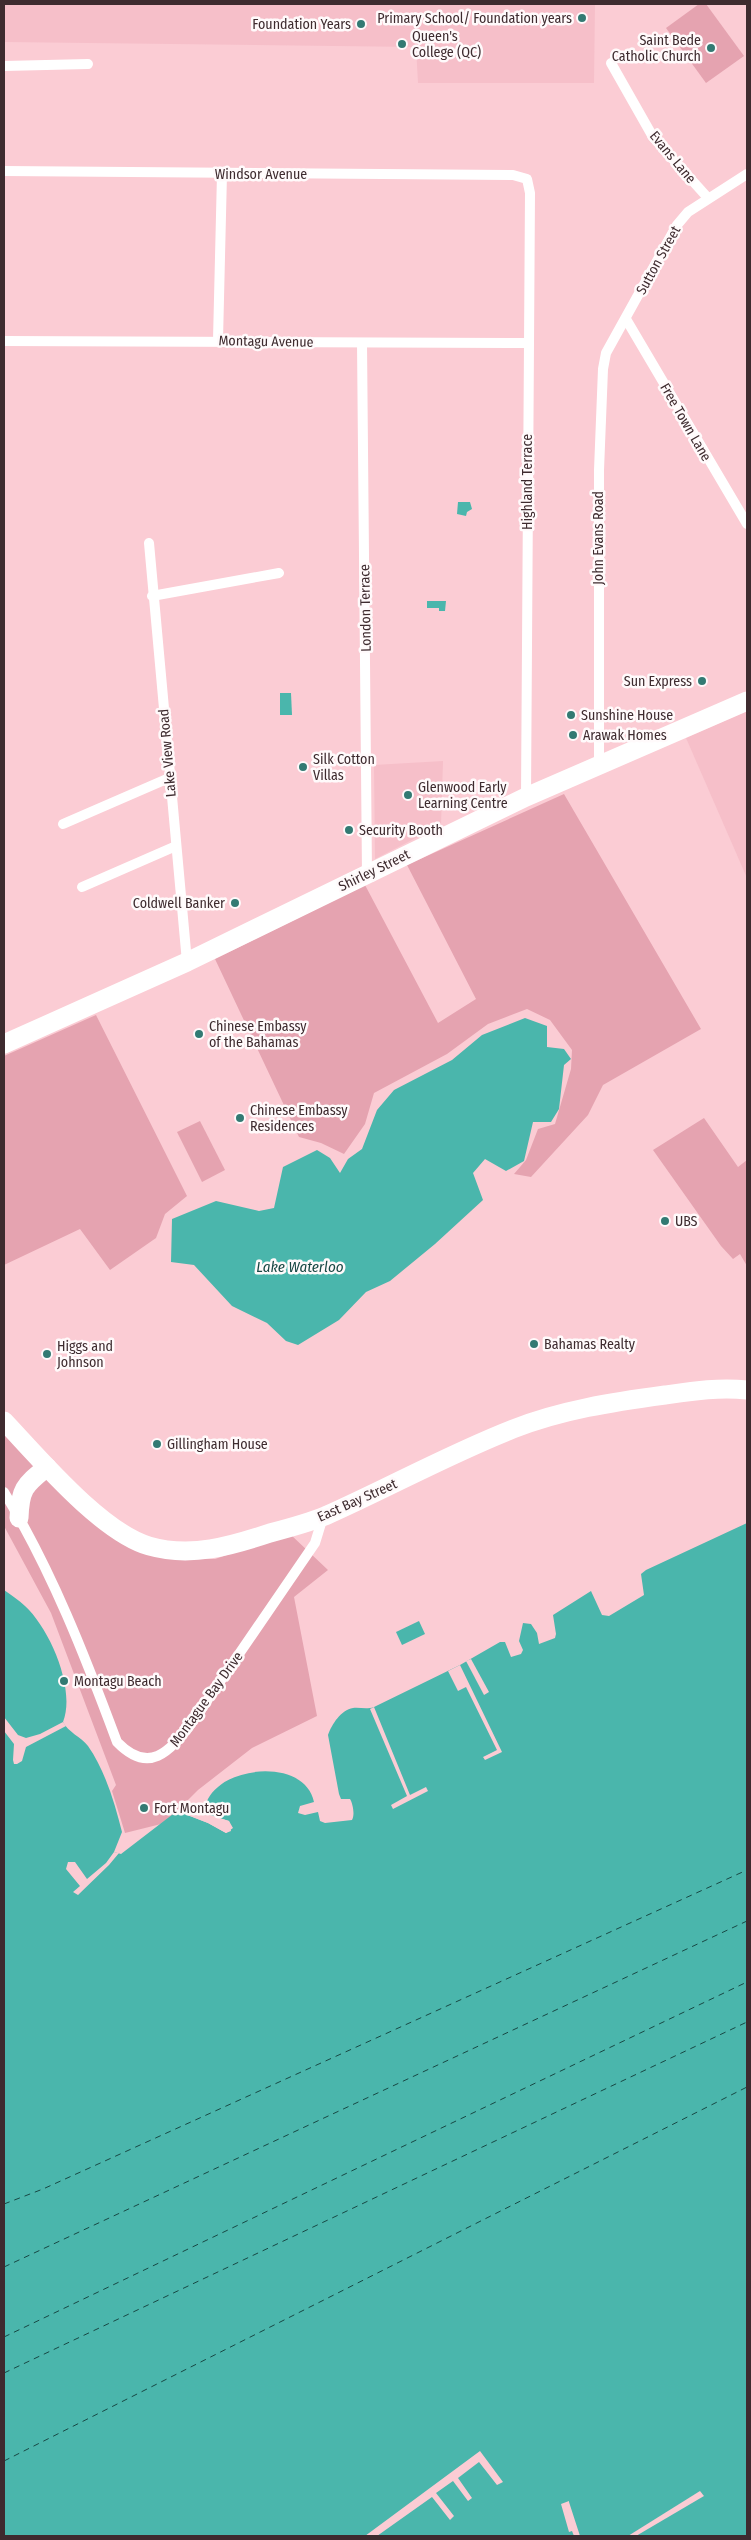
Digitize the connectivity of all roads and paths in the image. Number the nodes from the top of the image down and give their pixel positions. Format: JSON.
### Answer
{"nodes":[{"id":1,"x":611,"y":63,"type":"dead end"},
{"id":2,"x":88,"y":64,"type":"dead end"},
{"id":3,"x":4,"y":66,"type":"edge"},
{"id":4,"x":4,"y":171,"type":"edge"},
{"id":5,"x":222,"y":174,"type":"junction"},
{"id":6,"x":747,"y":174,"type":"edge"},
{"id":7,"x":518,"y":175,"type":"joint"},
{"id":8,"x":708,"y":198,"type":"junction"},
{"id":9,"x":626,"y":319,"type":"junction"},
{"id":10,"x":218,"y":340,"type":"junction"},
{"id":11,"x":4,"y":341,"type":"edge"},
{"id":12,"x":362,"y":343,"type":"junction"},
{"id":13,"x":528,"y":343,"type":"junction"},
{"id":14,"x":747,"y":524,"type":"edge"},
{"id":15,"x":149,"y":543,"type":"dead end"},
{"id":16,"x":279,"y":573,"type":"dead end"},
{"id":17,"x":152,"y":596,"type":"junction"},
{"id":18,"x":747,"y":701,"type":"edge"},
{"id":19,"x":599,"y":764,"type":"junction"},
{"id":20,"x":169,"y":778,"type":"junction"},
{"id":21,"x":526,"y":797,"type":"junction"},
{"id":22,"x":63,"y":824,"type":"dead end"},
{"id":23,"x":176,"y":846,"type":"junction"},
{"id":24,"x":367,"y":874,"type":"junction"},
{"id":25,"x":82,"y":887,"type":"dead end"},
{"id":26,"x":187,"y":962,"type":"junction"},
{"id":27,"x":4,"y":1044,"type":"edge"},
{"id":28,"x":747,"y":1390,"type":"edge"},
{"id":29,"x":4,"y":1421,"type":"edge"},
{"id":30,"x":48,"y":1467,"type":"junction"},
{"id":31,"x":4,"y":1492,"type":"edge"},
{"id":32,"x":323,"y":1517,"type":"junction"},
{"id":33,"x":19,"y":1518,"type":"junction"}],
"edges":[{"from":1,"to":8,"type":"street","name":"Evans Lane"},
{"from":2,"to":3,"type":"street"},
{"from":4,"to":5,"type":"street","name":"Windsor Avenue"},
{"from":5,"to":7,"type":"street","name":"Windsor Avenue"},
{"from":5,"to":10,"type":"street"},
{"from":6,"to":8,"type":"street","name":"Sutton Street"},
{"from":7,"to":13,"type":"street","name":"Highland Terrace"},
{"from":8,"to":9,"type":"street","name":"Sutton Street"},
{"from":9,"to":14,"type":"street","name":"Free Town Lane"},
{"from":9,"to":19,"type":"street","name":"John Evans Road"},
{"from":10,"to":11,"type":"street","name":"Montagu Avenue"},
{"from":10,"to":12,"type":"street","name":"Montagu Avenue"},
{"from":12,"to":13,"type":"street","name":"Montagu Avenue"},
{"from":12,"to":24,"type":"street","name":"London Terrace"},
{"from":13,"to":21,"type":"street","name":"Highland Terrace"},
{"from":15,"to":17,"type":"street","name":"Lake View Road"},
{"from":16,"to":17,"type":"street"},
{"from":17,"to":20,"type":"street","name":"Lake View Road"},
{"from":18,"to":19,"type":"highway","name":"Shirley Street"},
{"from":19,"to":21,"type":"highway","name":"Shirley Street"},
{"from":20,"to":22,"type":"street"},
{"from":20,"to":23,"type":"street","name":"Lake View Road"},
{"from":21,"to":24,"type":"highway","name":"Shirley Street"},
{"from":23,"to":25,"type":"street"},
{"from":23,"to":26,"type":"street","name":"Lake View Road"},
{"from":24,"to":26,"type":"highway","name":"Shirley Street"},
{"from":26,"to":27,"type":"highway","name":"Shirley Street"},
{"from":28,"to":32,"type":"highway","name":"East Bay Street"},
{"from":29,"to":30,"type":"highway","name":"East Bay Street"},
{"from":30,"to":32,"type":"highway","name":"East Bay Street"},
{"from":30,"to":33,"type":"highway"},
{"from":31,"to":33,"type":"street","name":"Montague Bay Drive"},
{"from":32,"to":33,"type":"street","name":"Montague Bay Drive"}]}
